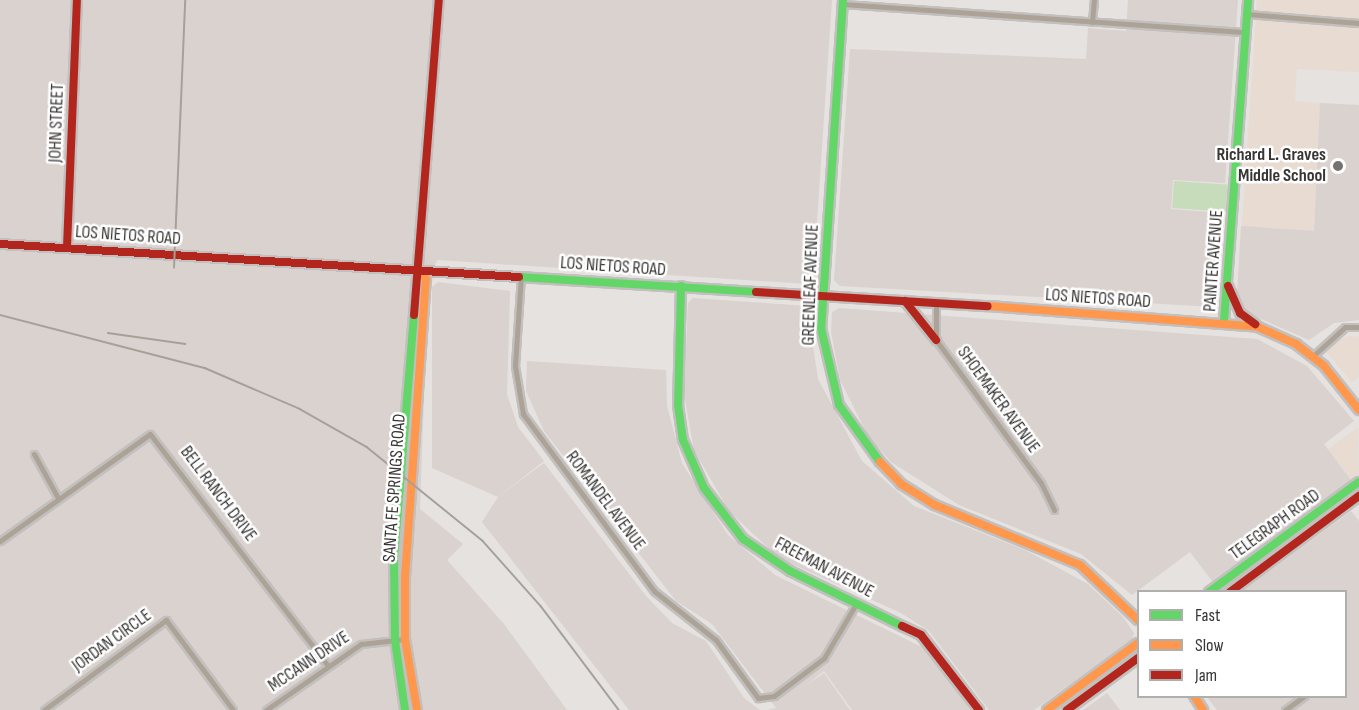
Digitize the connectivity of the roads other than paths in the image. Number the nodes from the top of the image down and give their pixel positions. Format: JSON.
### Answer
{"nodes":[{"id":1,"x":77,"y":0,"type":"edge"},
{"id":2,"x":439,"y":0,"type":"edge"},
{"id":3,"x":1094,"y":0,"type":"edge"},
{"id":4,"x":1248,"y":0,"type":"edge"},
{"id":5,"x":843,"y":2,"type":"edge"},
{"id":6,"x":1247,"y":14,"type":"junction"},
{"id":7,"x":1092,"y":21,"type":"junction"},
{"id":8,"x":1359,"y":23,"type":"edge"},
{"id":9,"x":1246,"y":32,"type":"junction"},
{"id":10,"x":0,"y":244,"type":"edge"},
{"id":11,"x":68,"y":247,"type":"junction"},
{"id":12,"x":419,"y":269,"type":"junction"},
{"id":13,"x":521,"y":275,"type":"junction"},
{"id":14,"x":1227,"y":283,"type":"junction"},
{"id":15,"x":681,"y":286,"type":"junction"},
{"id":16,"x":822,"y":296,"type":"junction"},
{"id":17,"x":905,"y":301,"type":"junction"},
{"id":18,"x":936,"y":303,"type":"junction"},
{"id":19,"x":1224,"y":321,"type":"junction"},
{"id":20,"x":1258,"y":327,"type":"junction"},
{"id":21,"x":1359,"y":327,"type":"edge"},
{"id":22,"x":936,"y":340,"type":"junction"},
{"id":23,"x":408,"y":353,"type":"junction"},
{"id":24,"x":419,"y":354,"type":"junction"},
{"id":25,"x":1313,"y":356,"type":"junction"},
{"id":26,"x":1359,"y":410,"type":"edge"},
{"id":27,"x":34,"y":454,"type":"dead end"},
{"id":28,"x":1359,"y":482,"type":"edge"},
{"id":29,"x":1359,"y":496,"type":"edge"},
{"id":30,"x":58,"y":498,"type":"junction"},
{"id":31,"x":1054,"y":510,"type":"dead end"},
{"id":32,"x":0,"y":541,"type":"edge"},
{"id":33,"x":1243,"y":567,"type":"junction"},
{"id":34,"x":1250,"y":576,"type":"junction"},
{"id":35,"x":1210,"y":590,"type":"edge"},
{"id":36,"x":1231,"y":590,"type":"edge"},
{"id":37,"x":856,"y":604,"type":"junction"},
{"id":38,"x":1137,"y":619,"type":"edge"},
{"id":39,"x":405,"y":639,"type":"junction"},
{"id":40,"x":395,"y":641,"type":"junction"},
{"id":41,"x":1137,"y":644,"type":"edge"},
{"id":42,"x":1137,"y":659,"type":"edge"},
{"id":43,"x":327,"y":665,"type":"junction"},
{"id":44,"x":1301,"y":698,"type":"edge"},
{"id":45,"x":44,"y":710,"type":"edge"},
{"id":46,"x":233,"y":710,"type":"edge"},
{"id":47,"x":266,"y":710,"type":"edge"},
{"id":48,"x":405,"y":710,"type":"edge"},
{"id":49,"x":417,"y":710,"type":"edge"},
{"id":50,"x":979,"y":710,"type":"edge"},
{"id":51,"x":1047,"y":710,"type":"edge"},
{"id":52,"x":1067,"y":710,"type":"edge"},
{"id":53,"x":1285,"y":710,"type":"edge"}],
"edges":[{"from":1,"to":11,"type":"main road","name":"JOHN STREET"},
{"from":2,"to":12,"type":"main road","name":"SANTA FE SPRINGS ROAD"},
{"from":3,"to":7,"type":"street"},
{"from":4,"to":6,"type":"main road","name":"PAINTER AVENUE"},
{"from":5,"to":7,"type":"street"},
{"from":5,"to":16,"type":"main road","name":"GREENLEAF AVENUE"},
{"from":6,"to":8,"type":"street"},
{"from":6,"to":9,"type":"main road","name":"PAINTER AVENUE"},
{"from":7,"to":9,"type":"street"},
{"from":9,"to":14,"type":"main road","name":"PAINTER AVENUE"},
{"from":10,"to":11,"type":"main road","name":"LOS NIETOS ROAD"},
{"from":11,"to":12,"type":"main road","name":"LOS NIETOS ROAD"},
{"from":12,"to":13,"type":"main road","name":"LOS NIETOS ROAD"},
{"from":12,"to":23,"type":"main road","name":"SANTA FE SPRINGS ROAD"},
{"from":12,"to":24,"type":"main road","name":"SANTA FE SPRINGS ROAD"},
{"from":13,"to":15,"type":"main road","name":"LOS NIETOS ROAD"},
{"from":13,"to":37,"type":"street","name":"ROMANDEL AVENUE"},
{"from":14,"to":19,"type":"main road","name":"PAINTER AVENUE"},
{"from":14,"to":20,"type":"main road"},
{"from":15,"to":16,"type":"main road","name":"LOS NIETOS ROAD"},
{"from":15,"to":37,"type":"main road","name":"FREEMAN AVENUE"},
{"from":16,"to":17,"type":"main road","name":"LOS NIETOS ROAD"},
{"from":16,"to":38,"type":"main road","name":"GREENLEAF AVENUE"},
{"from":17,"to":18,"type":"main road","name":"LOS NIETOS ROAD"},
{"from":17,"to":22,"type":"main road"},
{"from":18,"to":19,"type":"main road","name":"LOS NIETOS ROAD"},
{"from":18,"to":22,"type":"street","name":"SHOEMAKER AVENUE"},
{"from":19,"to":20,"type":"main road","name":"PAINTER AVENUE"},
{"from":20,"to":25,"type":"main road","name":"PAINTER AVENUE"},
{"from":21,"to":25,"type":"street"},
{"from":22,"to":31,"type":"street","name":"SHOEMAKER AVENUE"},
{"from":23,"to":24,"type":"main road"},
{"from":23,"to":40,"type":"main road","name":"SANTA FE SPRINGS ROAD"},
{"from":24,"to":39,"type":"main road","name":"SANTA FE SPRINGS ROAD"},
{"from":25,"to":26,"type":"main road","name":"PAINTER AVENUE"},
{"from":27,"to":30,"type":"street"},
{"from":28,"to":33,"type":"main road","name":"TELEGRAPH ROAD"},
{"from":29,"to":34,"type":"main road","name":"TELEGRAPH ROAD"},
{"from":30,"to":32,"type":"street","name":"BELL RANCH DRIVE"},
{"from":30,"to":43,"type":"street","name":"BELL RANCH DRIVE"},
{"from":33,"to":34,"type":"main road"},
{"from":33,"to":35,"type":"main road","name":"TELEGRAPH ROAD"},
{"from":34,"to":36,"type":"main road","name":"TELEGRAPH ROAD"},
{"from":37,"to":50,"type":"main road","name":"FREEMAN AVENUE"},
{"from":39,"to":40,"type":"street","name":"MCCANN DRIVE"},
{"from":39,"to":49,"type":"main road","name":"SANTA FE SPRINGS ROAD"},
{"from":40,"to":43,"type":"street","name":"MCCANN DRIVE"},
{"from":40,"to":48,"type":"main road","name":"SANTA FE SPRINGS ROAD"},
{"from":41,"to":51,"type":"main road"},
{"from":42,"to":52,"type":"main road"},
{"from":43,"to":47,"type":"street","name":"MCCANN DRIVE"},
{"from":44,"to":53,"type":"street"},
{"from":45,"to":46,"type":"street","name":"JORDAN CIRCLE"}]}
